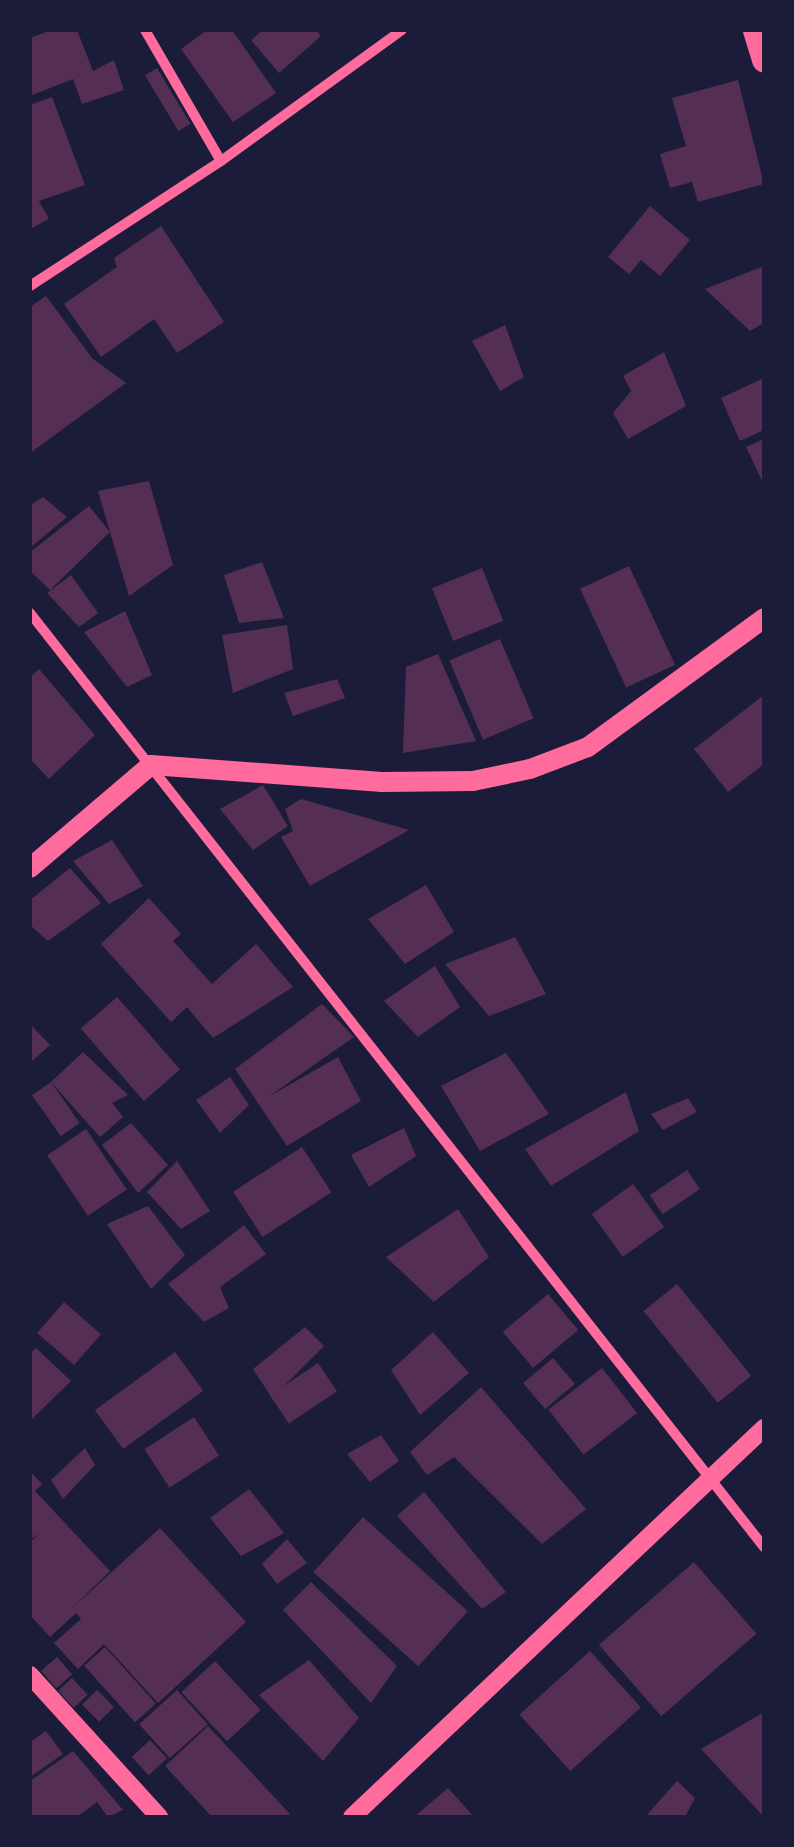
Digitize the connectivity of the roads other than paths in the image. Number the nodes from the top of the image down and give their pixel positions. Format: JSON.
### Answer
{"nodes":[{"id":1,"x":145,"y":30,"type":"edge"},
{"id":2,"x":402,"y":30,"type":"edge"},
{"id":3,"x":755,"y":30,"type":"edge"},
{"id":4,"x":764,"y":60,"type":"edge"},
{"id":5,"x":221,"y":161,"type":"junction"},
{"id":6,"x":30,"y":286,"type":"edge"},
{"id":7,"x":30,"y":613,"type":"edge"},
{"id":8,"x":764,"y":618,"type":"edge"},
{"id":9,"x":152,"y":765,"type":"junction"},
{"id":10,"x":30,"y":868,"type":"edge"},
{"id":11,"x":764,"y":1428,"type":"edge"},
{"id":12,"x":706,"y":1480,"type":"junction"},
{"id":13,"x":764,"y":1547,"type":"edge"},
{"id":14,"x":30,"y":1674,"type":"edge"},
{"id":15,"x":159,"y":1817,"type":"edge"},
{"id":16,"x":352,"y":1817,"type":"edge"}],
"edges":[{"from":1,"to":5,"type":"street"},
{"from":2,"to":5,"type":"street"},
{"from":3,"to":4,"type":"main road"},
{"from":5,"to":6,"type":"street"},
{"from":7,"to":9,"type":"street"},
{"from":8,"to":9,"type":"main road"},
{"from":9,"to":10,"type":"main road"},
{"from":9,"to":12,"type":"street"},
{"from":11,"to":12,"type":"street"},
{"from":12,"to":13,"type":"street"},
{"from":12,"to":16,"type":"street"},
{"from":14,"to":15,"type":"street"}]}
